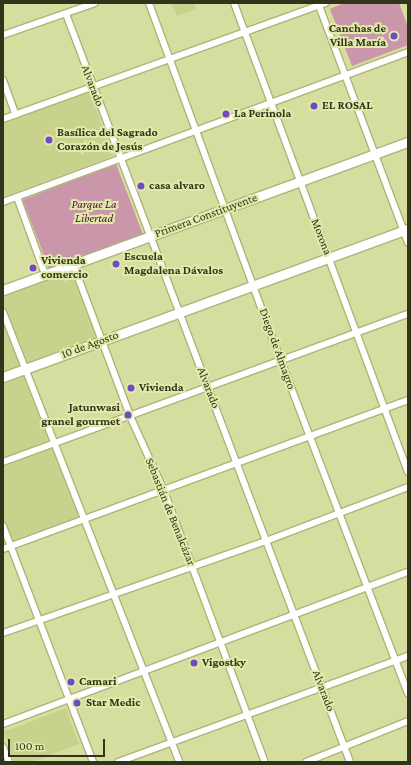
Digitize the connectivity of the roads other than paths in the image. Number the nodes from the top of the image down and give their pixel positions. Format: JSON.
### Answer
{"nodes":[{"id":1,"x":95,"y":3,"type":"edge"},
{"id":2,"x":149,"y":3,"type":"edge"},
{"id":3,"x":234,"y":3,"type":"edge"},
{"id":4,"x":326,"y":3,"type":"edge"},
{"id":5,"x":318,"y":4,"type":"edge"},
{"id":6,"x":66,"y":14,"type":"junction"},
{"id":7,"x":244,"y":32,"type":"junction"},
{"id":8,"x":3,"y":35,"type":"edge"},
{"id":9,"x":408,"y":52,"type":"edge"},
{"id":10,"x":170,"y":59,"type":"junction"},
{"id":11,"x":345,"y":76,"type":"junction"},
{"id":12,"x":3,"y":80,"type":"edge"},
{"id":13,"x":92,"y":85,"type":"junction"},
{"id":14,"x":271,"y":103,"type":"junction"},
{"id":15,"x":16,"y":115,"type":"junction"},
{"id":16,"x":3,"y":119,"type":"edge"},
{"id":17,"x":197,"y":131,"type":"junction"},
{"id":18,"x":408,"y":142,"type":"edge"},
{"id":19,"x":375,"y":155,"type":"junction"},
{"id":20,"x":120,"y":159,"type":"junction"},
{"id":21,"x":301,"y":182,"type":"junction"},
{"id":22,"x":17,"y":197,"type":"junction"},
{"id":23,"x":3,"y":202,"type":"edge"},
{"id":24,"x":227,"y":209,"type":"junction"},
{"id":25,"x":406,"y":230,"type":"edge"},
{"id":26,"x":149,"y":236,"type":"junction"},
{"id":27,"x":408,"y":243,"type":"edge"},
{"id":28,"x":329,"y":258,"type":"junction"},
{"id":29,"x":73,"y":264,"type":"junction"},
{"id":30,"x":45,"y":274,"type":"junction"},
{"id":31,"x":254,"y":285,"type":"junction"},
{"id":32,"x":3,"y":290,"type":"edge"},
{"id":33,"x":3,"y":312,"type":"edge"},
{"id":34,"x":178,"y":313,"type":"junction"},
{"id":35,"x":408,"y":314,"type":"edge"},
{"id":36,"x":358,"y":333,"type":"junction"},
{"id":37,"x":103,"y":340,"type":"junction"},
{"id":38,"x":281,"y":361,"type":"junction"},
{"id":39,"x":25,"y":369,"type":"junction"},
{"id":40,"x":3,"y":377,"type":"edge"},
{"id":41,"x":208,"y":388,"type":"junction"},
{"id":42,"x":408,"y":400,"type":"edge"},
{"id":43,"x":385,"y":409,"type":"junction"},
{"id":44,"x":130,"y":416,"type":"junction"},
{"id":45,"x":310,"y":435,"type":"junction"},
{"id":46,"x":54,"y":444,"type":"junction"},
{"id":47,"x":3,"y":462,"type":"edge"},
{"id":48,"x":237,"y":464,"type":"junction"},
{"id":49,"x":408,"y":472,"type":"edge"},
{"id":50,"x":408,"y":487,"type":"edge"},
{"id":51,"x":164,"y":491,"type":"junction"},
{"id":52,"x":338,"y":512,"type":"junction"},
{"id":53,"x":83,"y":520,"type":"junction"},
{"id":54,"x":3,"y":526,"type":"edge"},
{"id":55,"x":266,"y":541,"type":"junction"},
{"id":56,"x":11,"y":546,"type":"junction"},
{"id":57,"x":3,"y":549,"type":"edge"},
{"id":58,"x":192,"y":566,"type":"junction"},
{"id":59,"x":408,"y":572,"type":"edge"},
{"id":60,"x":368,"y":587,"type":"junction"},
{"id":61,"x":114,"y":595,"type":"junction"},
{"id":62,"x":294,"y":615,"type":"junction"},
{"id":63,"x":40,"y":621,"type":"junction"},
{"id":64,"x":3,"y":634,"type":"edge"},
{"id":65,"x":220,"y":642,"type":"junction"},
{"id":66,"x":408,"y":656,"type":"edge"},
{"id":67,"x":396,"y":661,"type":"junction"},
{"id":68,"x":143,"y":672,"type":"junction"},
{"id":69,"x":322,"y":687,"type":"junction"},
{"id":70,"x":408,"y":694,"type":"edge"},
{"id":71,"x":69,"y":699,"type":"junction"},
{"id":72,"x":247,"y":714,"type":"junction"},
{"id":73,"x":408,"y":721,"type":"edge"},
{"id":74,"x":3,"y":724,"type":"edge"},
{"id":75,"x":170,"y":742,"type":"junction"},
{"id":76,"x":344,"y":746,"type":"junction"},
{"id":77,"x":3,"y":747,"type":"edge"},
{"id":78,"x":9,"y":762,"type":"edge"},
{"id":79,"x":93,"y":762,"type":"edge"},
{"id":80,"x":118,"y":762,"type":"edge"},
{"id":81,"x":179,"y":762,"type":"edge"},
{"id":82,"x":265,"y":762,"type":"edge"},
{"id":83,"x":306,"y":762,"type":"edge"},
{"id":84,"x":350,"y":762,"type":"edge"}],
"edges":[{"from":1,"to":6,"type":"street"},
{"from":2,"to":10,"type":"street","name":"Diego de Almagro"},
{"from":3,"to":7,"type":"street","name":"Morona"},
{"from":4,"to":5,"type":"street"},
{"from":5,"to":7,"type":"street"},
{"from":5,"to":11,"type":"street"},
{"from":6,"to":8,"type":"street"},
{"from":6,"to":13,"type":"street","name":"Alvarado"},
{"from":7,"to":10,"type":"street"},
{"from":7,"to":14,"type":"street","name":"Morona"},
{"from":9,"to":11,"type":"street"},
{"from":10,"to":13,"type":"street"},
{"from":10,"to":17,"type":"street","name":"Diego de Almagro"},
{"from":11,"to":14,"type":"street"},
{"from":11,"to":19,"type":"street"},
{"from":12,"to":15,"type":"street"},
{"from":13,"to":15,"type":"street"},
{"from":13,"to":20,"type":"street","name":"Alvarado"},
{"from":14,"to":17,"type":"street"},
{"from":14,"to":21,"type":"street","name":"Morona"},
{"from":15,"to":16,"type":"street"},
{"from":17,"to":20,"type":"street"},
{"from":17,"to":24,"type":"street","name":"Diego de Almagro"},
{"from":18,"to":19,"type":"main road","name":"Primera Constituyente"},
{"from":19,"to":21,"type":"main road","name":"Primera Constituyente"},
{"from":19,"to":25,"type":"street"},
{"from":20,"to":22,"type":"street"},
{"from":20,"to":26,"type":"street","name":"Alvarado"},
{"from":21,"to":24,"type":"main road","name":"Primera Constituyente"},
{"from":21,"to":28,"type":"street","name":"Morona"},
{"from":22,"to":23,"type":"street"},
{"from":22,"to":30,"type":"street"},
{"from":24,"to":26,"type":"main road","name":"Primera Constituyente"},
{"from":24,"to":31,"type":"street","name":"Diego de Almagro"},
{"from":25,"to":27,"type":"street"},
{"from":25,"to":28,"type":"main road","name":"10 de Agosto"},
{"from":26,"to":29,"type":"main road","name":"Primera Constituyente"},
{"from":26,"to":34,"type":"street","name":"Alvarado"},
{"from":28,"to":31,"type":"main road","name":"10 de Agosto"},
{"from":28,"to":36,"type":"street","name":"Morona"},
{"from":29,"to":30,"type":"main road","name":"Primera Constituyente"},
{"from":29,"to":37,"type":"street","name":"Sebastián de Benalcázar"},
{"from":30,"to":32,"type":"main road","name":"Primera Constituyente"},
{"from":31,"to":34,"type":"main road","name":"10 de Agosto"},
{"from":31,"to":38,"type":"street","name":"Diego de Almagro"},
{"from":33,"to":39,"type":"street"},
{"from":34,"to":37,"type":"main road","name":"10 de Agosto"},
{"from":34,"to":41,"type":"street","name":"Alvarado"},
{"from":35,"to":36,"type":"street"},
{"from":36,"to":38,"type":"street"},
{"from":36,"to":43,"type":"street","name":"Morona"},
{"from":37,"to":39,"type":"main road","name":"10 de Agosto"},
{"from":37,"to":44,"type":"street","name":"Sebastián de Benalcázar"},
{"from":38,"to":41,"type":"street"},
{"from":38,"to":45,"type":"street","name":"Diego de Almagro"},
{"from":39,"to":40,"type":"main road","name":"10 de Agosto"},
{"from":39,"to":46,"type":"street"},
{"from":41,"to":44,"type":"street"},
{"from":41,"to":48,"type":"street","name":"Alvarado"},
{"from":42,"to":43,"type":"street"},
{"from":43,"to":45,"type":"street"},
{"from":43,"to":49,"type":"street","name":"Morona"},
{"from":44,"to":46,"type":"street"},
{"from":44,"to":51,"type":"street","name":"Sebastián de Benalcázar"},
{"from":45,"to":48,"type":"street"},
{"from":45,"to":52,"type":"street","name":"Diego de Almagro"},
{"from":46,"to":47,"type":"street"},
{"from":46,"to":53,"type":"street"},
{"from":48,"to":51,"type":"street"},
{"from":48,"to":55,"type":"street","name":"Alvarado"},
{"from":50,"to":52,"type":"street"},
{"from":51,"to":53,"type":"street"},
{"from":51,"to":58,"type":"street","name":"Sebastián de Benalcázar"},
{"from":52,"to":55,"type":"street"},
{"from":52,"to":60,"type":"street","name":"Diego de Almagro"},
{"from":53,"to":56,"type":"street"},
{"from":53,"to":61,"type":"street"},
{"from":54,"to":56,"type":"street"},
{"from":55,"to":58,"type":"street"},
{"from":55,"to":62,"type":"street","name":"Alvarado"},
{"from":56,"to":57,"type":"street"},
{"from":56,"to":63,"type":"street"},
{"from":58,"to":61,"type":"street"},
{"from":58,"to":65,"type":"street","name":"Sebastián de Benalcázar"},
{"from":59,"to":60,"type":"street"},
{"from":60,"to":62,"type":"street"},
{"from":60,"to":67,"type":"street","name":"Diego de Almagro"},
{"from":61,"to":63,"type":"street"},
{"from":61,"to":68,"type":"street"},
{"from":62,"to":65,"type":"street"},
{"from":62,"to":69,"type":"street","name":"Alvarado"},
{"from":63,"to":64,"type":"street"},
{"from":63,"to":71,"type":"street"},
{"from":65,"to":68,"type":"street"},
{"from":65,"to":72,"type":"street","name":"Sebastián de Benalcázar"},
{"from":66,"to":67,"type":"street"},
{"from":67,"to":69,"type":"street"},
{"from":67,"to":70,"type":"street","name":"Diego de Almagro"},
{"from":68,"to":71,"type":"street"},
{"from":68,"to":75,"type":"street"},
{"from":69,"to":72,"type":"street"},
{"from":69,"to":76,"type":"street","name":"Alvarado"},
{"from":71,"to":74,"type":"street"},
{"from":71,"to":79,"type":"street"},
{"from":72,"to":75,"type":"street"},
{"from":72,"to":82,"type":"street","name":"Sebastián de Benalcázar"},
{"from":73,"to":76,"type":"street"},
{"from":75,"to":80,"type":"street"},
{"from":75,"to":81,"type":"street"},
{"from":76,"to":83,"type":"street"},
{"from":76,"to":84,"type":"street","name":"Alvarado"},
{"from":77,"to":78,"type":"street"}]}
